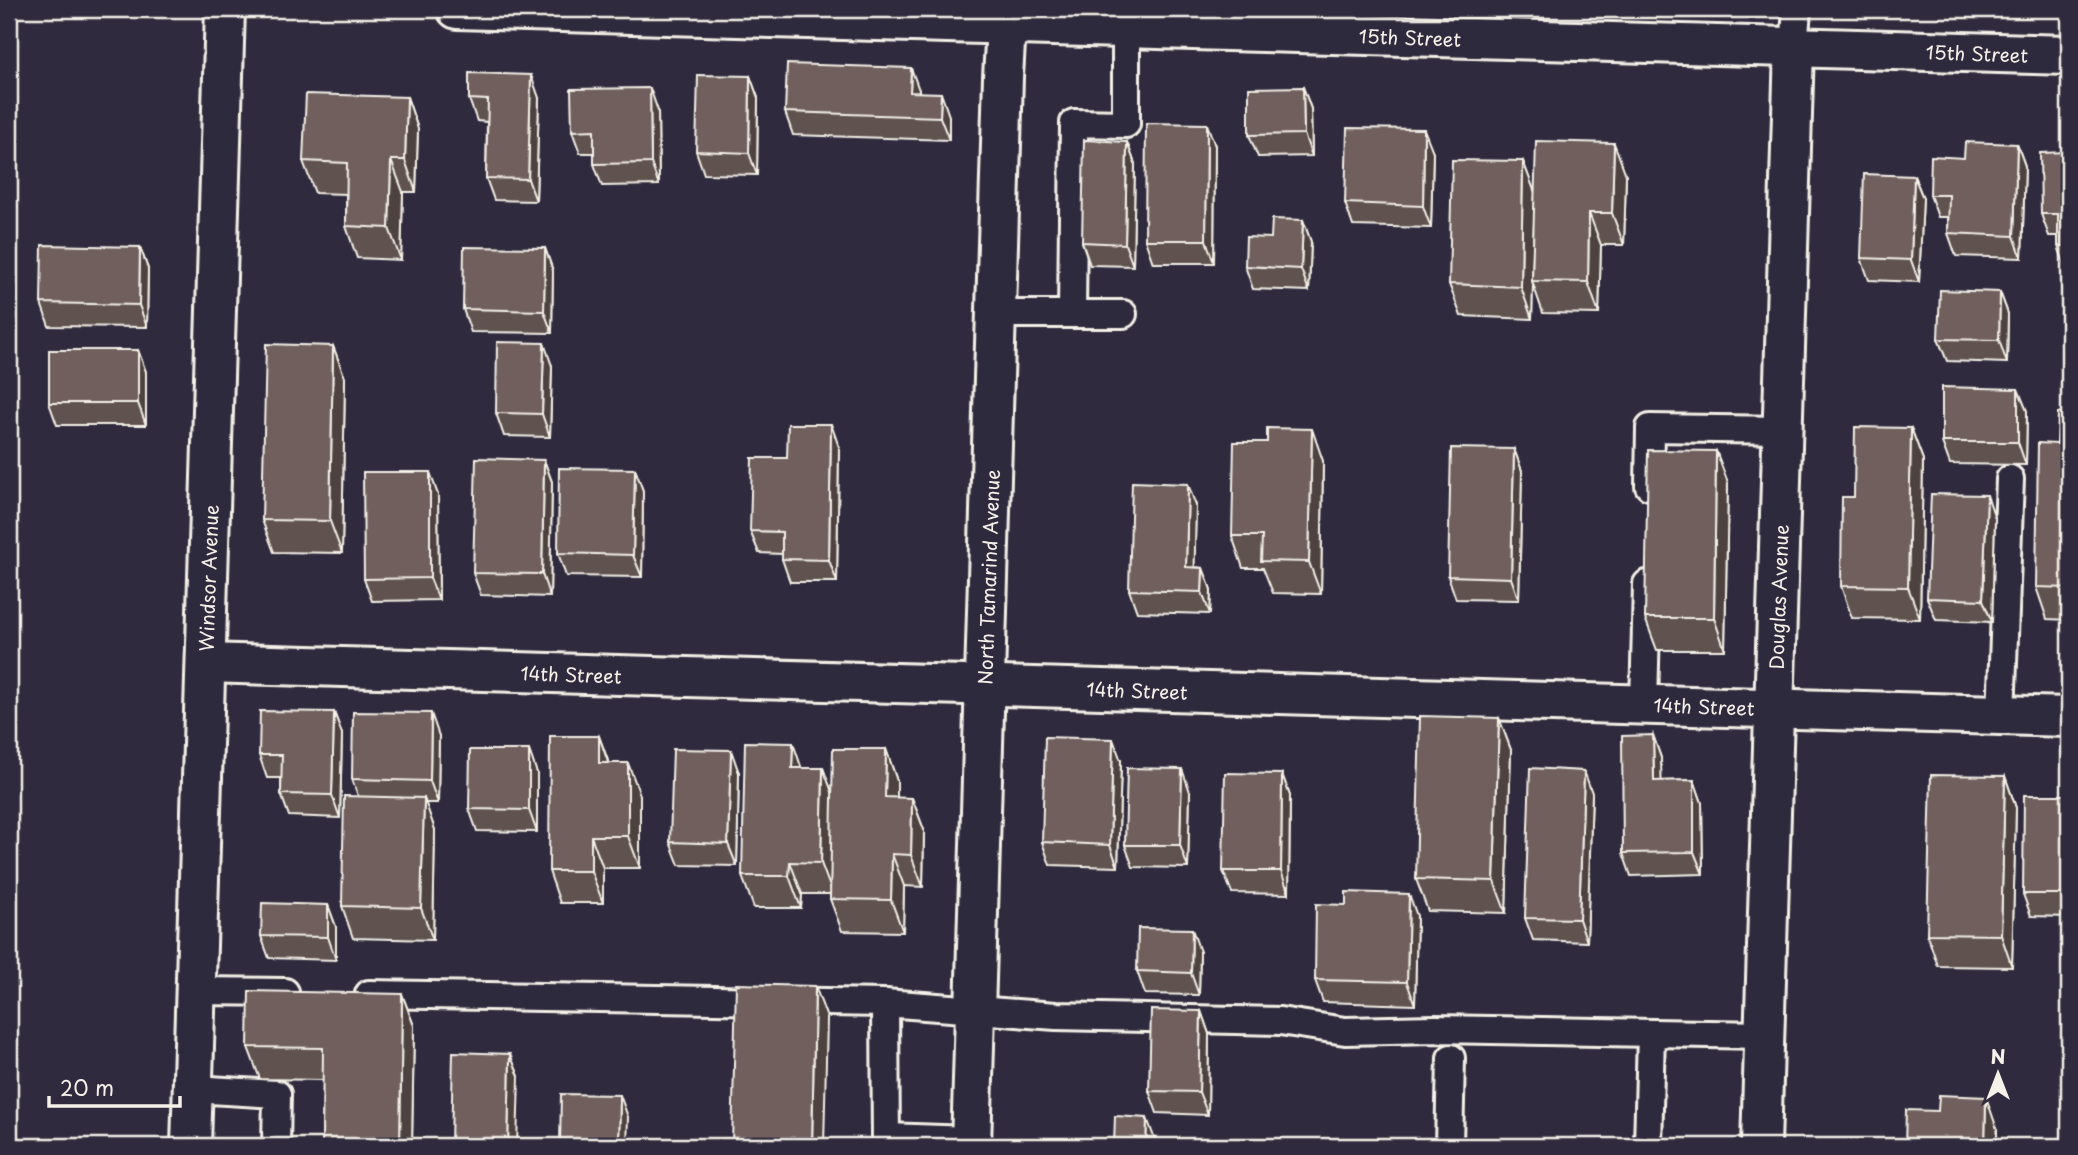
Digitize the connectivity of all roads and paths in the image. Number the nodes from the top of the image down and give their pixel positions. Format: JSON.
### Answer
{"nodes":[{"id":1,"x":225,"y":9,"type":"edge"},
{"id":2,"x":457,"y":9,"type":"edge"},
{"id":3,"x":1797,"y":9,"type":"edge"},
{"id":4,"x":1006,"y":17,"type":"edge"},
{"id":5,"x":1341,"y":22,"type":"edge"},
{"id":6,"x":1126,"y":28,"type":"junction"},
{"id":7,"x":1794,"y":48,"type":"junction"},
{"id":8,"x":2069,"y":55,"type":"edge"},
{"id":9,"x":995,"y":314,"type":"junction"},
{"id":10,"x":1072,"y":314,"type":"junction"},
{"id":11,"x":1123,"y":314,"type":"dead end"},
{"id":12,"x":1783,"y":430,"type":"junction"},
{"id":13,"x":2010,"y":479,"type":"dead end"},
{"id":14,"x":1648,"y":508,"type":"edge"},
{"id":15,"x":1647,"y":562,"type":"edge"},
{"id":16,"x":206,"y":663,"type":"junction"},
{"id":17,"x":984,"y":686,"type":"junction"},
{"id":18,"x":1644,"y":705,"type":"junction"},
{"id":19,"x":1774,"y":708,"type":"junction"},
{"id":20,"x":2001,"y":715,"type":"junction"},
{"id":21,"x":2069,"y":717,"type":"edge"},
{"id":22,"x":196,"y":991,"type":"junction"},
{"id":23,"x":307,"y":993,"type":"edge"},
{"id":24,"x":347,"y":994,"type":"edge"},
{"id":25,"x":885,"y":1003,"type":"junction"},
{"id":26,"x":975,"y":1009,"type":"junction"},
{"id":27,"x":1651,"y":1034,"type":"junction"},
{"id":28,"x":1765,"y":1035,"type":"junction"},
{"id":29,"x":1451,"y":1058,"type":"dead end"},
{"id":30,"x":193,"y":1089,"type":"junction"},
{"id":31,"x":886,"y":1142,"type":"edge"},
{"id":32,"x":971,"y":1143,"type":"edge"},
{"id":33,"x":191,"y":1146,"type":"edge"},
{"id":34,"x":276,"y":1146,"type":"edge"},
{"id":35,"x":1449,"y":1146,"type":"edge"},
{"id":36,"x":1648,"y":1146,"type":"edge"},
{"id":37,"x":1761,"y":1146,"type":"edge"}],
"edges":[{"from":1,"to":16,"type":"street","name":"Windsor Avenue"},
{"from":2,"to":4,"type":"street","name":"15th Street"},
{"from":3,"to":7,"type":"lane"},
{"from":4,"to":6,"type":"street","name":"15th Street"},
{"from":4,"to":9,"type":"street","name":"North Tamarind Avenue"},
{"from":5,"to":6,"type":"street","name":"15th Street"},
{"from":5,"to":7,"type":"street","name":"15th Street"},
{"from":6,"to":10,"type":"lane"},
{"from":7,"to":8,"type":"street","name":"15th Street"},
{"from":7,"to":12,"type":"street","name":"Douglas Avenue"},
{"from":9,"to":10,"type":"lane"},
{"from":9,"to":17,"type":"street","name":"North Tamarind Avenue"},
{"from":10,"to":11,"type":"lane"},
{"from":12,"to":14,"type":"lane"},
{"from":12,"to":19,"type":"street","name":"Douglas Avenue"},
{"from":13,"to":20,"type":"lane"},
{"from":15,"to":18,"type":"lane"},
{"from":16,"to":17,"type":"street","name":"14th Street"},
{"from":16,"to":22,"type":"street","name":"Windsor Avenue"},
{"from":17,"to":18,"type":"street","name":"14th Street"},
{"from":17,"to":26,"type":"street","name":"North Tamarind Avenue"},
{"from":18,"to":19,"type":"street","name":"14th Street"},
{"from":19,"to":20,"type":"street","name":"14th Street"},
{"from":19,"to":28,"type":"street","name":"Douglas Avenue"},
{"from":20,"to":21,"type":"street","name":"14th Street"},
{"from":22,"to":23,"type":"lane"},
{"from":22,"to":30,"type":"street","name":"Windsor Avenue"},
{"from":24,"to":25,"type":"lane"},
{"from":25,"to":26,"type":"lane"},
{"from":25,"to":31,"type":"lane"},
{"from":26,"to":27,"type":"lane"},
{"from":26,"to":32,"type":"street","name":"North Tamarind Avenue"},
{"from":27,"to":28,"type":"lane"},
{"from":27,"to":36,"type":"lane"},
{"from":28,"to":37,"type":"street","name":"Douglas Avenue"},
{"from":29,"to":35,"type":"lane"},
{"from":30,"to":33,"type":"street","name":"Windsor Avenue"},
{"from":30,"to":34,"type":"lane"},
{"from":31,"to":32,"type":"lane"}]}
